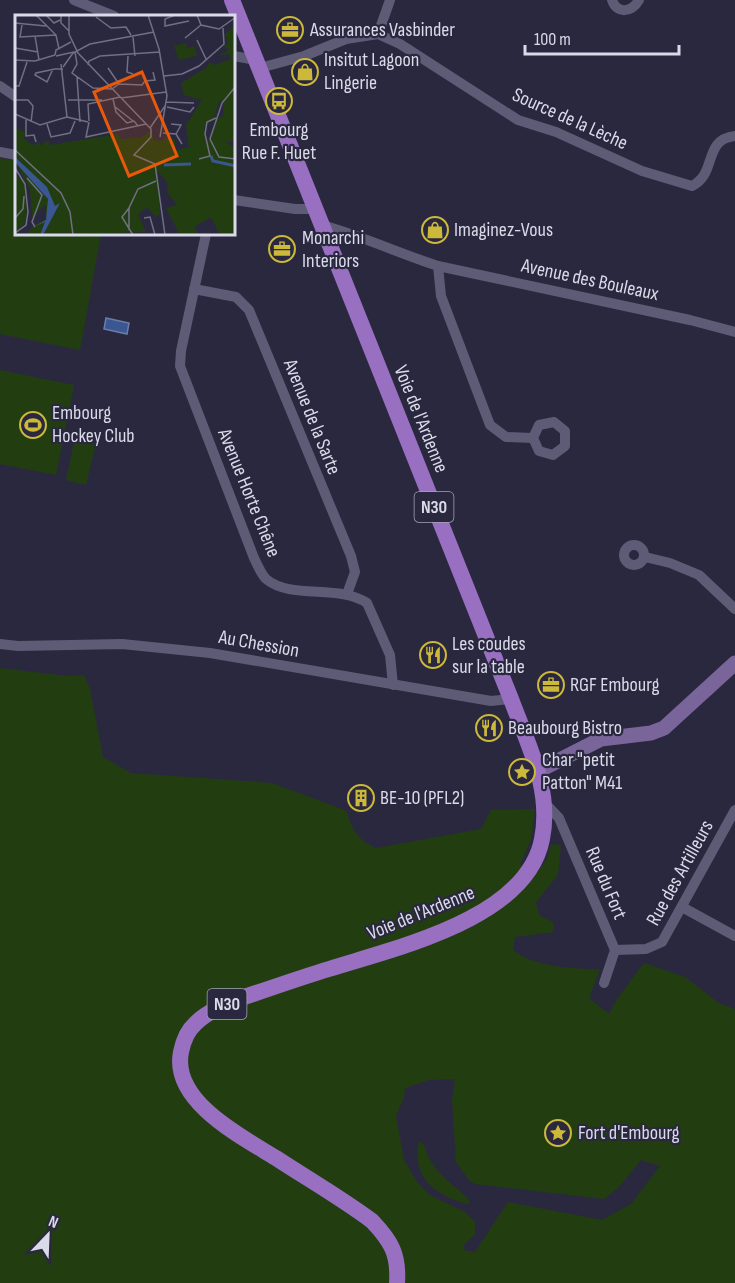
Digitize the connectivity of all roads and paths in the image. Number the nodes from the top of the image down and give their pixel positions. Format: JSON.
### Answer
{"nodes":[{"id":1,"x":74,"y":0,"type":"edge"},
{"id":2,"x":232,"y":0,"type":"edge"},
{"id":3,"x":390,"y":0,"type":"edge"},
{"id":4,"x":612,"y":0,"type":"edge"},
{"id":5,"x":639,"y":0,"type":"edge"},
{"id":6,"x":112,"y":15,"type":"edge"},
{"id":7,"x":378,"y":34,"type":"junction"},
{"id":8,"x":236,"y":57,"type":"edge"},
{"id":9,"x":258,"y":64,"type":"junction"},
{"id":10,"x":0,"y":86,"type":"edge"},
{"id":11,"x":15,"y":96,"type":"edge"},
{"id":12,"x":735,"y":136,"type":"edge"},
{"id":13,"x":0,"y":152,"type":"edge"},
{"id":14,"x":15,"y":155,"type":"edge"},
{"id":15,"x":236,"y":200,"type":"edge"},
{"id":16,"x":316,"y":209,"type":"junction"},
{"id":17,"x":322,"y":225,"type":"junction"},
{"id":18,"x":206,"y":236,"type":"edge"},
{"id":19,"x":438,"y":266,"type":"junction"},
{"id":20,"x":194,"y":289,"type":"junction"},
{"id":21,"x":735,"y":332,"type":"edge"},
{"id":22,"x":533,"y":438,"type":"dead end"},
{"id":23,"x":645,"y":557,"type":"dead end"},
{"id":24,"x":347,"y":594,"type":"junction"},
{"id":25,"x":735,"y":609,"type":"edge"},
{"id":26,"x":0,"y":644,"type":"edge"},
{"id":27,"x":735,"y":663,"type":"edge"},
{"id":28,"x":393,"y":685,"type":"junction"},
{"id":29,"x":511,"y":699,"type":"junction"},
{"id":30,"x":538,"y":771,"type":"junction"},
{"id":31,"x":544,"y":802,"type":"junction"},
{"id":32,"x":735,"y":810,"type":"edge"},
{"id":33,"x":682,"y":907,"type":"junction"},
{"id":34,"x":735,"y":936,"type":"edge"},
{"id":35,"x":615,"y":950,"type":"junction"},
{"id":36,"x":604,"y":983,"type":"dead end"},
{"id":37,"x":397,"y":1283,"type":"edge"}],
"edges":[{"from":1,"to":6,"type":"street"},
{"from":2,"to":9,"type":"main road","name":"Voie de l'Ardenne","number":"N30"},
{"from":3,"to":7,"type":"street"},
{"from":4,"to":5,"type":"street"},
{"from":7,"to":9,"type":"street"},
{"from":7,"to":12,"type":"street","name":"Source de la Lèche"},
{"from":8,"to":9,"type":"street"},
{"from":9,"to":16,"type":"main road","name":"Voie de l'Ardenne","number":"N30"},
{"from":10,"to":11,"type":"street"},
{"from":13,"to":14,"type":"street"},
{"from":15,"to":16,"type":"street"},
{"from":16,"to":17,"type":"main road","name":"Voie de l'Ardenne","number":"N30"},
{"from":17,"to":19,"type":"street","name":"Avenue des Bouleaux"},
{"from":17,"to":29,"type":"main road","name":"Voie de l'Ardenne","number":"N30"},
{"from":18,"to":20,"type":"street","name":"Avenue Horte Chêne"},
{"from":19,"to":21,"type":"street","name":"Avenue des Bouleaux"},
{"from":19,"to":22,"type":"street"},
{"from":20,"to":24,"type":"street","name":"Avenue de la Sarte"},
{"from":20,"to":24,"type":"street","name":"Avenue Horte Chêne"},
{"from":23,"to":25,"type":"street"},
{"from":24,"to":28,"type":"street"},
{"from":26,"to":28,"type":"street","name":"Au Chession"},
{"from":27,"to":30,"type":"street"},
{"from":28,"to":29,"type":"street","name":"Au Chession"},
{"from":29,"to":30,"type":"main road","name":"Voie de l'Ardenne","number":"N30"},
{"from":30,"to":31,"type":"main road","name":"Voie de l'Ardenne","number":"N30"},
{"from":31,"to":35,"type":"street","name":"Rue du Fort"},
{"from":31,"to":37,"type":"main road","name":"Voie de l'Ardenne","number":"N30"},
{"from":32,"to":33,"type":"street","name":"Rue des Artilleurs"},
{"from":33,"to":34,"type":"street"},
{"from":33,"to":35,"type":"street","name":"Rue des Artilleurs"},
{"from":35,"to":36,"type":"street","name":"Rue du Fort"}]}
